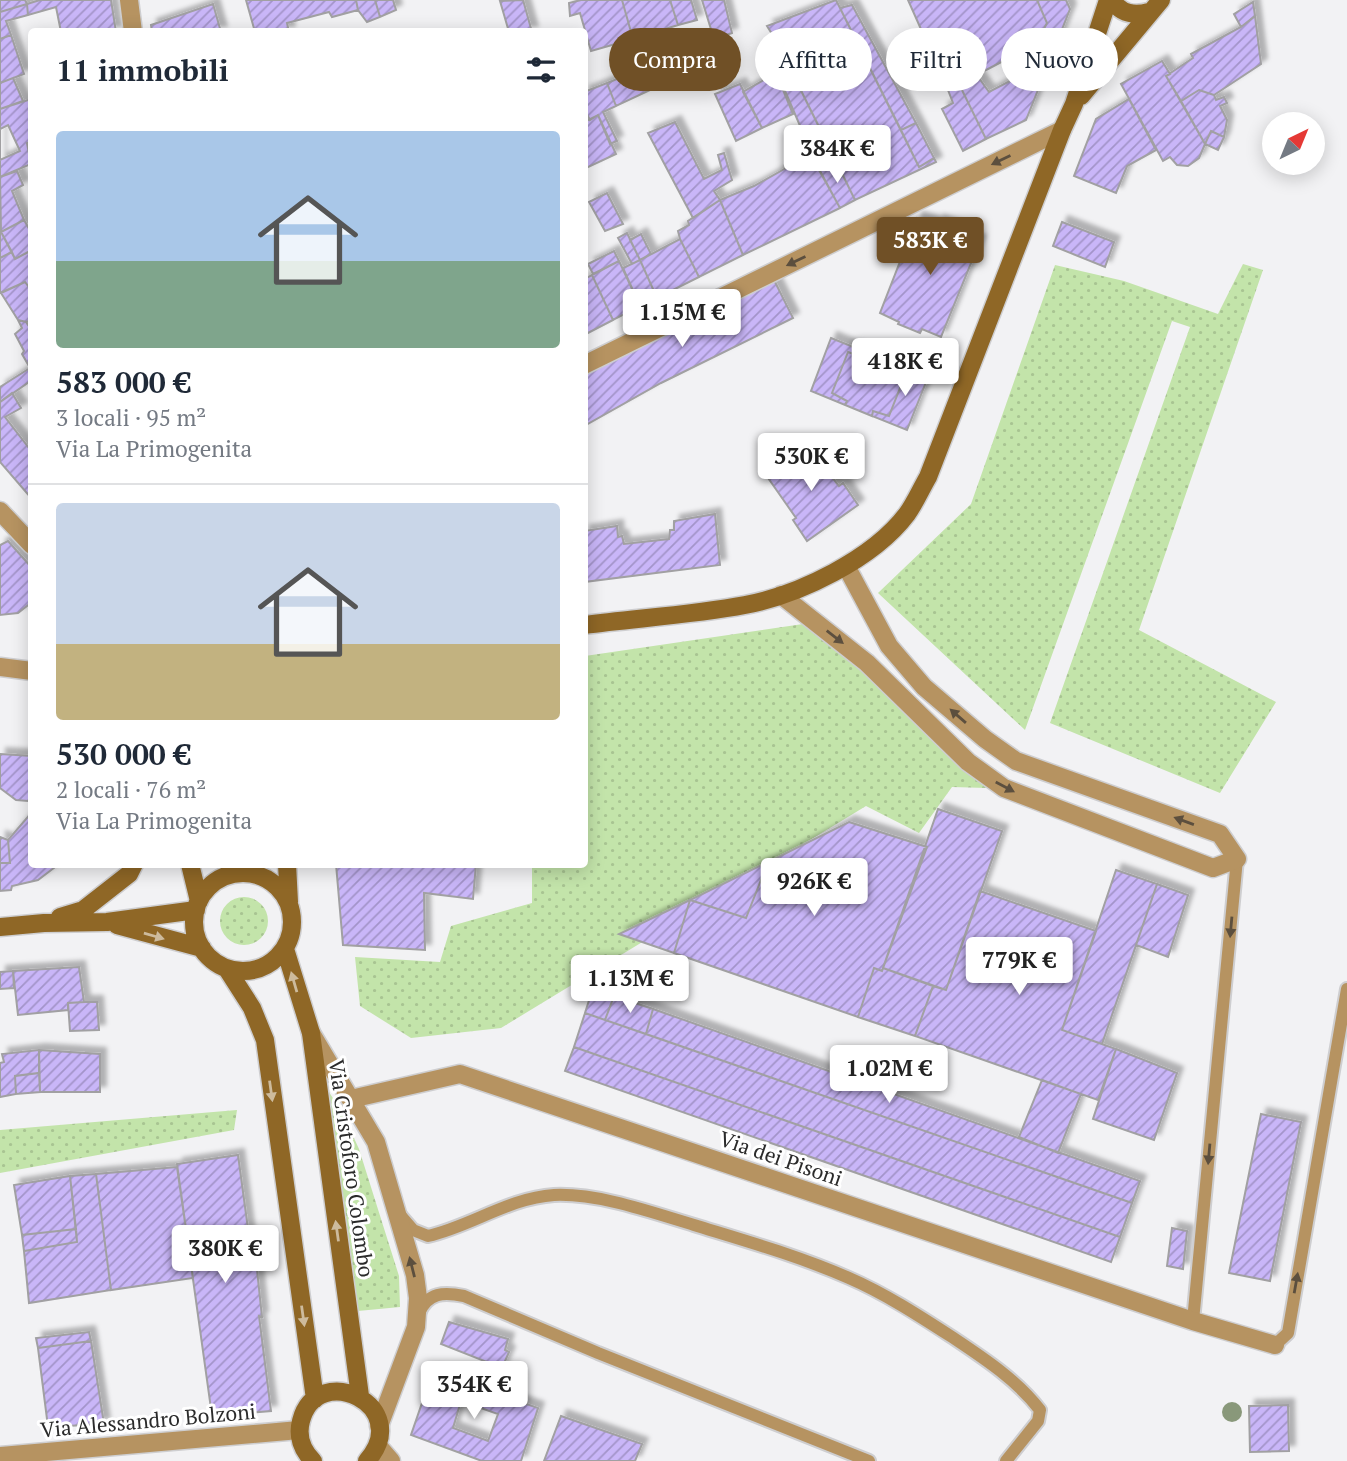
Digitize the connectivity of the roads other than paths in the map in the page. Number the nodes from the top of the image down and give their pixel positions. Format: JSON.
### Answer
{"nodes":[{"id":1,"x":130,"y":0,"type":"edge"},
{"id":2,"x":1110,"y":0,"type":"edge"},
{"id":3,"x":1155,"y":6,"type":"edge"},
{"id":4,"x":133,"y":28,"type":"edge"},
{"id":5,"x":1074,"y":104,"type":"junction"},
{"id":6,"x":1062,"y":130,"type":"junction"},
{"id":7,"x":588,"y":363,"type":"edge"},
{"id":8,"x":0,"y":510,"type":"edge"},
{"id":9,"x":28,"y":541,"type":"edge"},
{"id":10,"x":846,"y":566,"type":"junction"},
{"id":11,"x":781,"y":594,"type":"junction"},
{"id":12,"x":588,"y":625,"type":"edge"},
{"id":13,"x":0,"y":667,"type":"edge"},
{"id":14,"x":28,"y":670,"type":"edge"},
{"id":15,"x":1237,"y":859,"type":"junction"},
{"id":16,"x":132,"y":868,"type":"edge"},
{"id":17,"x":191,"y":868,"type":"edge"},
{"id":18,"x":287,"y":868,"type":"edge"},
{"id":19,"x":289,"y":902,"type":"junction"},
{"id":20,"x":197,"y":905,"type":"junction"},
{"id":21,"x":107,"y":922,"type":"junction"},
{"id":22,"x":44,"y":923,"type":"junction"},
{"id":23,"x":0,"y":927,"type":"edge"},
{"id":24,"x":202,"y":948,"type":"junction"},
{"id":25,"x":285,"y":950,"type":"junction"},
{"id":26,"x":227,"y":968,"type":"junction"},
{"id":27,"x":1347,"y":989,"type":"edge"},
{"id":28,"x":311,"y":1033,"type":"junction"},
{"id":29,"x":351,"y":1099,"type":"junction"},
{"id":30,"x":396,"y":1208,"type":"junction"},
{"id":31,"x":419,"y":1314,"type":"junction"},
{"id":32,"x":1193,"y":1321,"type":"junction"},
{"id":33,"x":1275,"y":1345,"type":"joint"},
{"id":34,"x":360,"y":1396,"type":"junction"},
{"id":35,"x":315,"y":1399,"type":"junction"},
{"id":36,"x":379,"y":1426,"type":"junction"},
{"id":37,"x":299,"y":1430,"type":"junction"},
{"id":38,"x":378,"y":1446,"type":"junction"},
{"id":39,"x":0,"y":1456,"type":"edge"},
{"id":40,"x":313,"y":1461,"type":"edge"},
{"id":41,"x":367,"y":1461,"type":"edge"},
{"id":42,"x":391,"y":1461,"type":"edge"},
{"id":43,"x":869,"y":1461,"type":"edge"},
{"id":44,"x":1006,"y":1461,"type":"edge"}],
"edges":[{"from":1,"to":4,"type":"street"},
{"from":2,"to":3,"type":"main road"},
{"from":2,"to":5,"type":"main road"},
{"from":3,"to":5,"type":"main road"},
{"from":5,"to":6,"type":"main road"},
{"from":6,"to":7,"type":"street","one_way":true},
{"from":6,"to":10,"type":"main road"},
{"from":8,"to":9,"type":"street"},
{"from":10,"to":11,"type":"main road"},
{"from":15,"to":10,"type":"street","one_way":true},
{"from":11,"to":12,"type":"main road"},
{"from":11,"to":15,"type":"street","one_way":true},
{"from":13,"to":14,"type":"street"},
{"from":15,"to":32,"type":"lane","one_way":true},
{"from":16,"to":22,"type":"main road"},
{"from":17,"to":20,"type":"main road"},
{"from":18,"to":19,"type":"main road"},
{"from":19,"to":20,"type":"main road"},
{"from":19,"to":25,"type":"main road"},
{"from":20,"to":21,"type":"main road"},
{"from":20,"to":24,"type":"main road"},
{"from":21,"to":22,"type":"main road"},
{"from":21,"to":24,"type":"main road","one_way":true},
{"from":22,"to":23,"type":"main road"},
{"from":24,"to":26,"type":"main road"},
{"from":25,"to":26,"type":"main road"},
{"from":28,"to":25,"type":"main road","name":"Via Cristoforo Colombo","one_way":true},
{"from":26,"to":35,"type":"main road","one_way":true},
{"from":33,"to":27,"type":"lane","one_way":true},
{"from":28,"to":29,"type":"street"},
{"from":34,"to":28,"type":"main road","name":"Via Cristoforo Colombo","one_way":true},
{"from":29,"to":30,"type":"street"},
{"from":29,"to":32,"type":"street","name":"Via dei Pisoni"},
{"from":31,"to":30,"type":"street","one_way":true},
{"from":30,"to":44,"type":"lane"},
{"from":31,"to":36,"type":"street"},
{"from":31,"to":43,"type":"lane"},
{"from":32,"to":33,"type":"street","name":"Via dei Pisoni"},
{"from":34,"to":35,"type":"main road"},
{"from":34,"to":36,"type":"main road"},
{"from":35,"to":37,"type":"main road"},
{"from":36,"to":38,"type":"main road"},
{"from":37,"to":39,"type":"street","name":"Via Alessandro Bolzoni"},
{"from":37,"to":40,"type":"main road"},
{"from":38,"to":41,"type":"main road"},
{"from":38,"to":42,"type":"street"}]}
